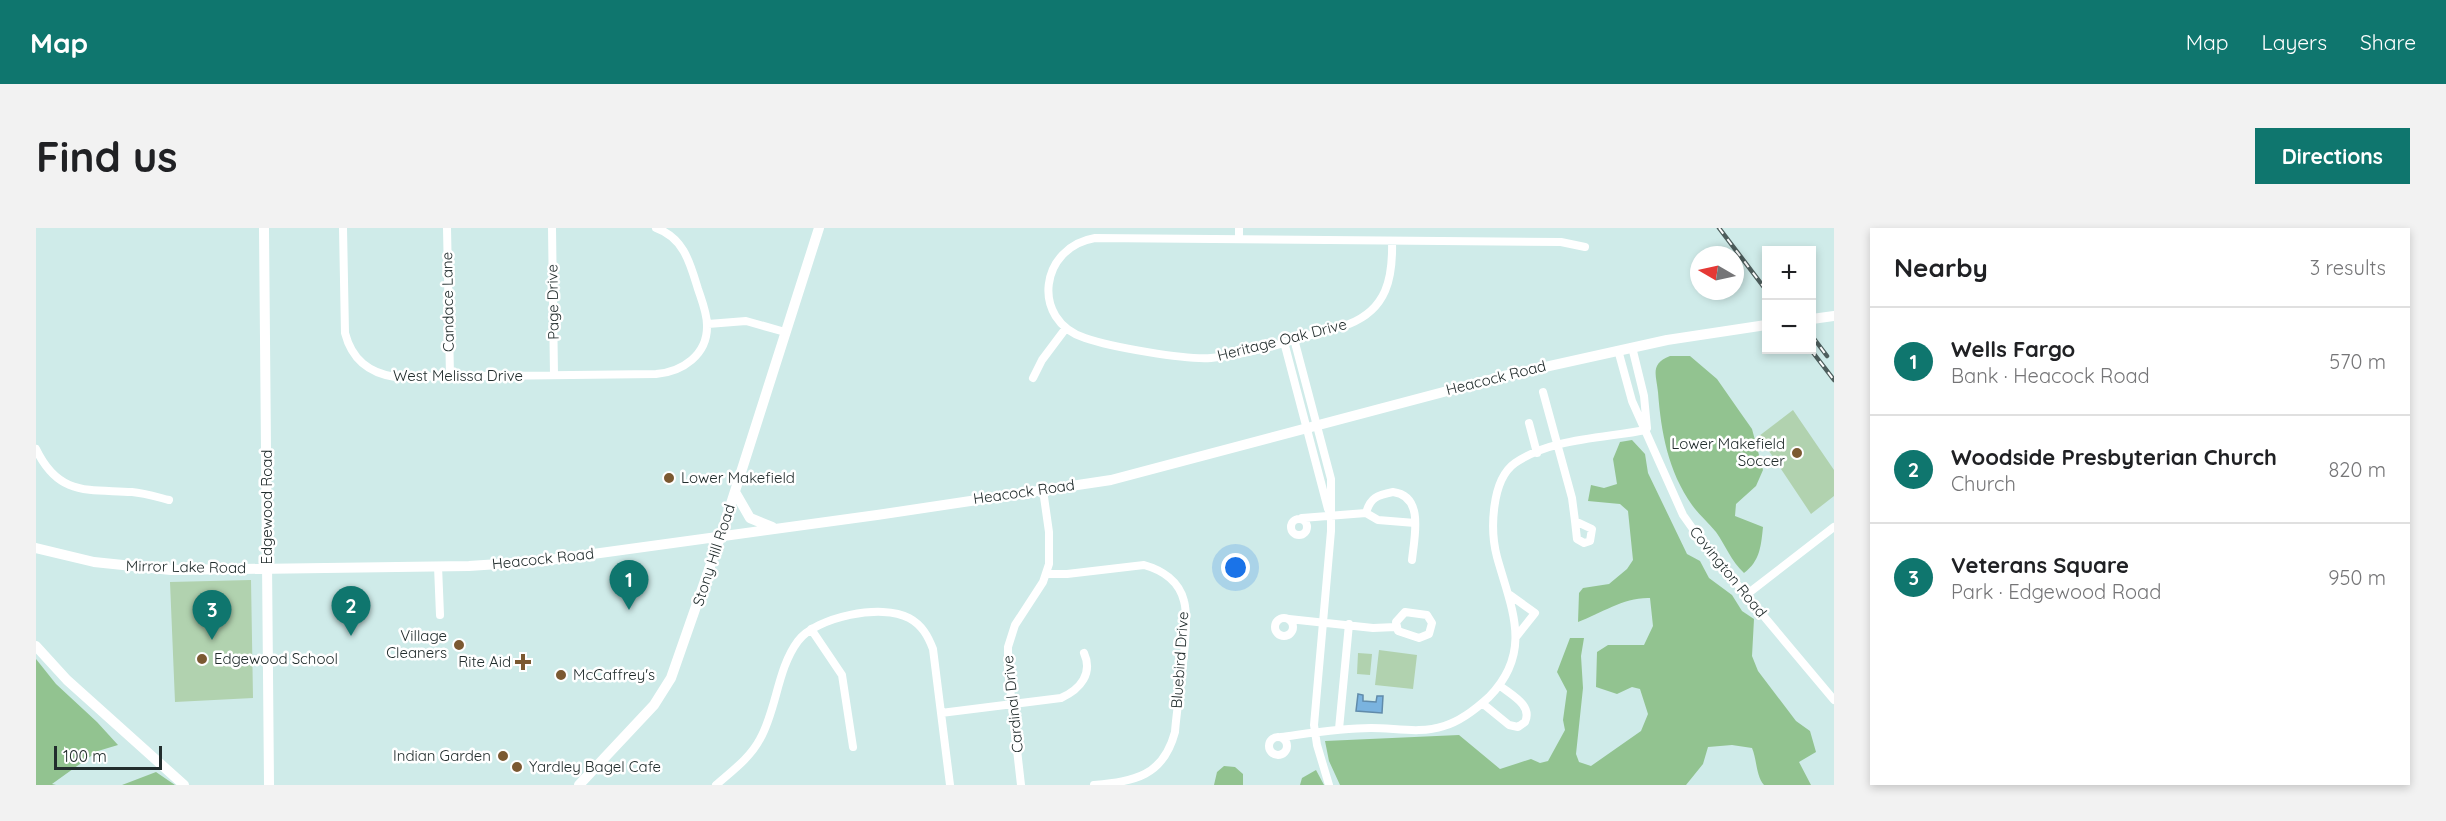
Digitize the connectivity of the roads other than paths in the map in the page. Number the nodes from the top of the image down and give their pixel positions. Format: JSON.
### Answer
{"nodes":[{"id":1,"x":264,"y":228,"type":"edge"},
{"id":2,"x":343,"y":228,"type":"edge"},
{"id":3,"x":447,"y":228,"type":"edge"},
{"id":4,"x":552,"y":228,"type":"edge"},
{"id":5,"x":656,"y":228,"type":"edge"},
{"id":6,"x":819,"y":228,"type":"edge"},
{"id":7,"x":1239,"y":228,"type":"edge"},
{"id":8,"x":1239,"y":239,"type":"junction"},
{"id":9,"x":1392,"y":241,"type":"junction"},
{"id":10,"x":1585,"y":248,"type":"dead end"},
{"id":11,"x":1834,"y":316,"type":"edge"},
{"id":12,"x":1816,"y":318,"type":"edge"},
{"id":13,"x":708,"y":324,"type":"junction"},
{"id":14,"x":1762,"y":326,"type":"edge"},
{"id":15,"x":1066,"y":328,"type":"junction"},
{"id":16,"x":785,"y":332,"type":"junction"},
{"id":17,"x":1294,"y":339,"type":"junction"},
{"id":18,"x":1284,"y":342,"type":"junction"},
{"id":19,"x":1632,"y":347,"type":"junction"},
{"id":20,"x":1618,"y":350,"type":"junction"},
{"id":21,"x":555,"y":375,"type":"junction"},
{"id":22,"x":450,"y":376,"type":"junction"},
{"id":23,"x":1033,"y":378,"type":"dead end"},
{"id":24,"x":1543,"y":392,"type":"dead end"},
{"id":25,"x":1528,"y":423,"type":"dead end"},
{"id":26,"x":1312,"y":426,"type":"junction"},
{"id":27,"x":1647,"y":430,"type":"junction"},
{"id":28,"x":1558,"y":446,"type":"junction"},
{"id":29,"x":36,"y":449,"type":"edge"},
{"id":30,"x":1537,"y":453,"type":"junction"},
{"id":31,"x":1042,"y":490,"type":"junction"},
{"id":32,"x":735,"y":492,"type":"junction"},
{"id":33,"x":169,"y":500,"type":"dead end"},
{"id":34,"x":1366,"y":513,"type":"junction"},
{"id":35,"x":1331,"y":517,"type":"junction"},
{"id":36,"x":1302,"y":518,"type":"dead end"},
{"id":37,"x":1575,"y":521,"type":"dead end"},
{"id":38,"x":1415,"y":523,"type":"junction"},
{"id":39,"x":1834,"y":527,"type":"edge"},
{"id":40,"x":775,"y":529,"type":"junction"},
{"id":41,"x":721,"y":535,"type":"junction"},
{"id":42,"x":36,"y":548,"type":"edge"},
{"id":43,"x":1412,"y":560,"type":"dead end"},
{"id":44,"x":438,"y":566,"type":"junction"},
{"id":45,"x":267,"y":568,"type":"junction"},
{"id":46,"x":1047,"y":574,"type":"junction"},
{"id":47,"x":1746,"y":595,"type":"junction"},
{"id":48,"x":1510,"y":596,"type":"junction"},
{"id":49,"x":440,"y":615,"type":"dead end"},
{"id":50,"x":1289,"y":619,"type":"dead end"},
{"id":51,"x":1322,"y":622,"type":"junction"},
{"id":52,"x":1349,"y":624,"type":"junction"},
{"id":53,"x":1396,"y":627,"type":"junction"},
{"id":54,"x":811,"y":629,"type":"junction"},
{"id":55,"x":1515,"y":639,"type":"junction"},
{"id":56,"x":36,"y":646,"type":"edge"},
{"id":57,"x":1084,"y":653,"type":"dead end"},
{"id":58,"x":1499,"y":685,"type":"junction"},
{"id":59,"x":1834,"y":700,"type":"edge"},
{"id":60,"x":1482,"y":703,"type":"junction"},
{"id":61,"x":1013,"y":704,"type":"junction"},
{"id":62,"x":941,"y":713,"type":"junction"},
{"id":63,"x":1339,"y":729,"type":"junction"},
{"id":64,"x":1315,"y":733,"type":"junction"},
{"id":65,"x":1281,"y":737,"type":"dead end"},
{"id":66,"x":853,"y":747,"type":"dead end"},
{"id":67,"x":184,"y":785,"type":"edge"},
{"id":68,"x":269,"y":785,"type":"edge"},
{"id":69,"x":579,"y":785,"type":"edge"},
{"id":70,"x":716,"y":785,"type":"edge"},
{"id":71,"x":950,"y":785,"type":"edge"},
{"id":72,"x":1021,"y":785,"type":"edge"},
{"id":73,"x":1094,"y":785,"type":"edge"},
{"id":74,"x":1329,"y":785,"type":"edge"}],
"edges":[{"from":1,"to":45,"type":"main road","name":"Edgewood Road"},
{"from":2,"to":22,"type":"street","name":"West Melissa Drive"},
{"from":3,"to":22,"type":"street","name":"Candace Lane"},
{"from":4,"to":21,"type":"street","name":"Page Drive"},
{"from":5,"to":13,"type":"street"},
{"from":6,"to":16,"type":"main road","name":"Stony Hill Road"},
{"from":7,"to":8,"type":"street"},
{"from":8,"to":9,"type":"street"},
{"from":8,"to":15,"type":"street"},
{"from":9,"to":10,"type":"street"},
{"from":9,"to":17,"type":"street","name":"Heritage Oak Drive"},
{"from":11,"to":12,"type":"main road"},
{"from":13,"to":16,"type":"street"},
{"from":13,"to":21,"type":"street","name":"West Melissa Drive"},
{"from":14,"to":19,"type":"main road","name":"Heacock Road"},
{"from":15,"to":18,"type":"street","name":"Heritage Oak Drive"},
{"from":15,"to":23,"type":"street"},
{"from":16,"to":32,"type":"main road","name":"Stony Hill Road"},
{"from":17,"to":18,"type":"street","name":"Heritage Oak Drive"},
{"from":17,"to":26,"type":"street"},
{"from":18,"to":26,"type":"street"},
{"from":19,"to":20,"type":"main road","name":"Heacock Road"},
{"from":19,"to":27,"type":"street","name":"Covington Road"},
{"from":20,"to":26,"type":"main road","name":"Heacock Road"},
{"from":20,"to":27,"type":"street","name":"Covington Road"},
{"from":21,"to":22,"type":"street","name":"West Melissa Drive"},
{"from":24,"to":28,"type":"street"},
{"from":25,"to":30,"type":"street"},
{"from":26,"to":31,"type":"main road","name":"Heacock Road"},
{"from":26,"to":35,"type":"street"},
{"from":27,"to":28,"type":"street"},
{"from":27,"to":47,"type":"street","name":"Covington Road"},
{"from":28,"to":30,"type":"street"},
{"from":28,"to":37,"type":"street"},
{"from":29,"to":33,"type":"street"},
{"from":30,"to":48,"type":"street"},
{"from":31,"to":40,"type":"main road","name":"Heacock Road"},
{"from":31,"to":46,"type":"street","name":"Cardinal Drive"},
{"from":32,"to":40,"type":"main road"},
{"from":32,"to":41,"type":"main road","name":"Stony Hill Road"},
{"from":34,"to":35,"type":"street"},
{"from":34,"to":38,"type":"street"},
{"from":34,"to":38,"type":"street"},
{"from":35,"to":36,"type":"street"},
{"from":35,"to":51,"type":"street"},
{"from":38,"to":43,"type":"street"},
{"from":39,"to":47,"type":"street"},
{"from":40,"to":41,"type":"main road","name":"Heacock Road"},
{"from":41,"to":44,"type":"main road","name":"Heacock Road"},
{"from":41,"to":69,"type":"main road","name":"Stony Hill Road"},
{"from":42,"to":45,"type":"main road","name":"Mirror Lake Road"},
{"from":44,"to":45,"type":"main road","name":"Heacock Road"},
{"from":44,"to":49,"type":"street"},
{"from":45,"to":68,"type":"main road","name":"Edgewood Road"},
{"from":46,"to":61,"type":"street","name":"Cardinal Drive"},
{"from":46,"to":73,"type":"street","name":"Bluebird Drive"},
{"from":47,"to":59,"type":"street","name":"Covington Road"},
{"from":48,"to":55,"type":"street"},
{"from":48,"to":55,"type":"street"},
{"from":50,"to":51,"type":"street"},
{"from":51,"to":52,"type":"street"},
{"from":51,"to":64,"type":"street"},
{"from":52,"to":53,"type":"street"},
{"from":52,"to":63,"type":"street"},
{"from":53,"to":53,"type":"street"},
{"from":54,"to":62,"type":"street"},
{"from":54,"to":66,"type":"street"},
{"from":54,"to":70,"type":"street"},
{"from":55,"to":58,"type":"street"},
{"from":56,"to":67,"type":"main road"},
{"from":57,"to":61,"type":"street"},
{"from":58,"to":60,"type":"street"},
{"from":58,"to":60,"type":"street"},
{"from":60,"to":63,"type":"street"},
{"from":61,"to":62,"type":"street"},
{"from":61,"to":72,"type":"street","name":"Cardinal Drive"},
{"from":62,"to":71,"type":"street"},
{"from":63,"to":64,"type":"street"},
{"from":64,"to":65,"type":"street"},
{"from":64,"to":74,"type":"street"}]}
